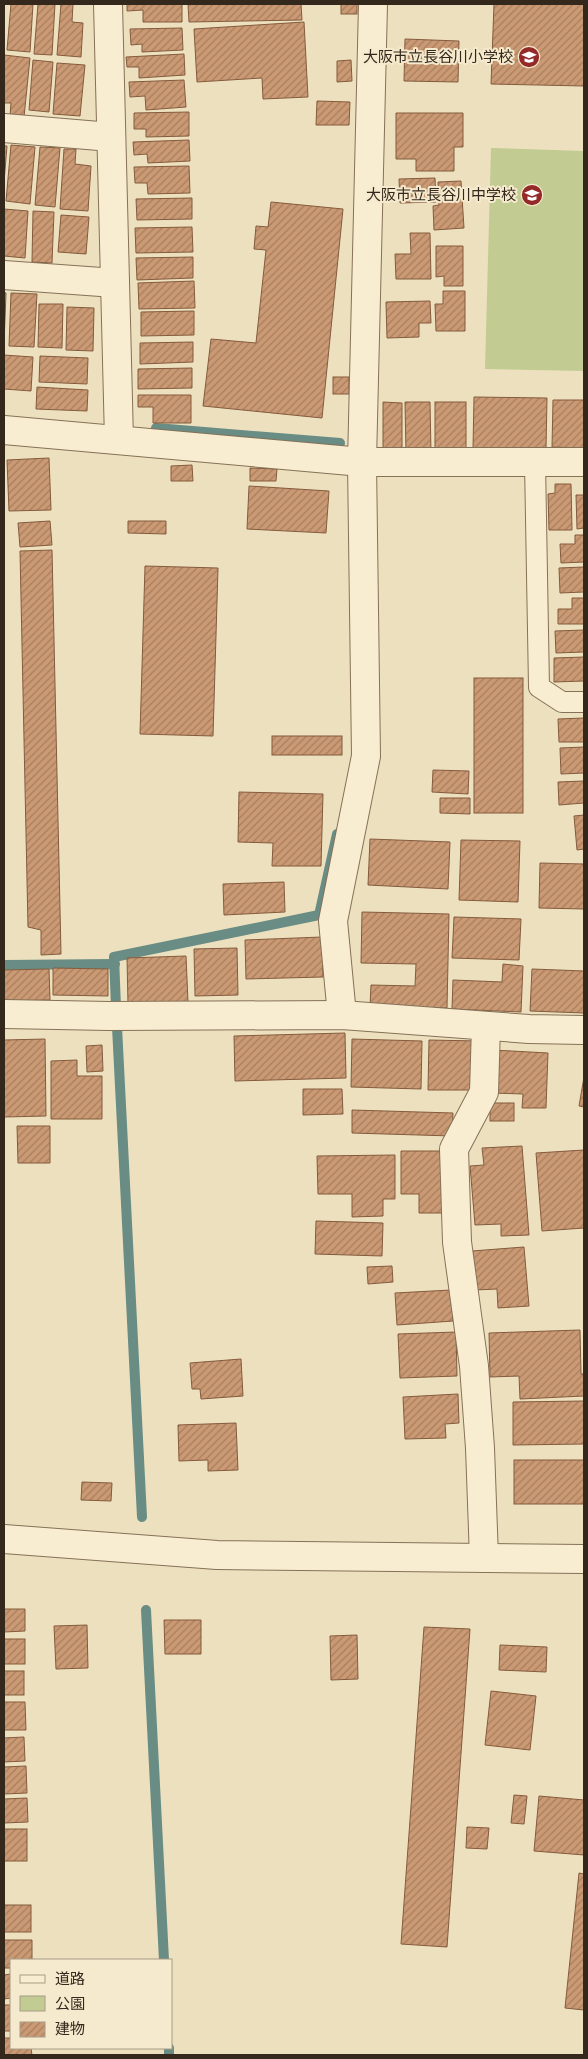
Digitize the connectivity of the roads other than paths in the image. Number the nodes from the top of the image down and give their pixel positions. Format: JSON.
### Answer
{"nodes":[{"id":1,"x":108,"y":4,"type":"edge"},
{"id":2,"x":373,"y":4,"type":"edge"},
{"id":3,"x":4,"y":128,"type":"edge"},
{"id":4,"x":111,"y":137,"type":"junction"},
{"id":5,"x":4,"y":275,"type":"edge"},
{"id":6,"x":115,"y":283,"type":"junction"},
{"id":7,"x":4,"y":430,"type":"edge"},
{"id":8,"x":119,"y":440,"type":"junction"},
{"id":9,"x":362,"y":462,"type":"junction"},
{"id":10,"x":535,"y":462,"type":"junction"},
{"id":11,"x":584,"y":462,"type":"edge"},
{"id":12,"x":584,"y":702,"type":"edge"},
{"id":13,"x":4,"y":1014,"type":"edge"},
{"id":14,"x":342,"y":1015,"type":"junction"},
{"id":15,"x":486,"y":1026,"type":"junction"},
{"id":16,"x":584,"y":1030,"type":"edge"},
{"id":17,"x":4,"y":1539,"type":"edge"},
{"id":18,"x":484,"y":1558,"type":"junction"},
{"id":19,"x":584,"y":1559,"type":"edge"}],
"edges":[{"from":1,"to":4,"type":"street"},
{"from":2,"to":9,"type":"street"},
{"from":3,"to":4,"type":"street"},
{"from":4,"to":6,"type":"street"},
{"from":5,"to":6,"type":"street"},
{"from":6,"to":8,"type":"street"},
{"from":7,"to":8,"type":"street"},
{"from":8,"to":9,"type":"street"},
{"from":9,"to":10,"type":"street"},
{"from":9,"to":14,"type":"street"},
{"from":10,"to":11,"type":"street"},
{"from":10,"to":12,"type":"lane"},
{"from":13,"to":14,"type":"street"},
{"from":14,"to":15,"type":"street"},
{"from":15,"to":16,"type":"street"},
{"from":15,"to":18,"type":"street"},
{"from":17,"to":18,"type":"street"},
{"from":18,"to":19,"type":"street"}]}
